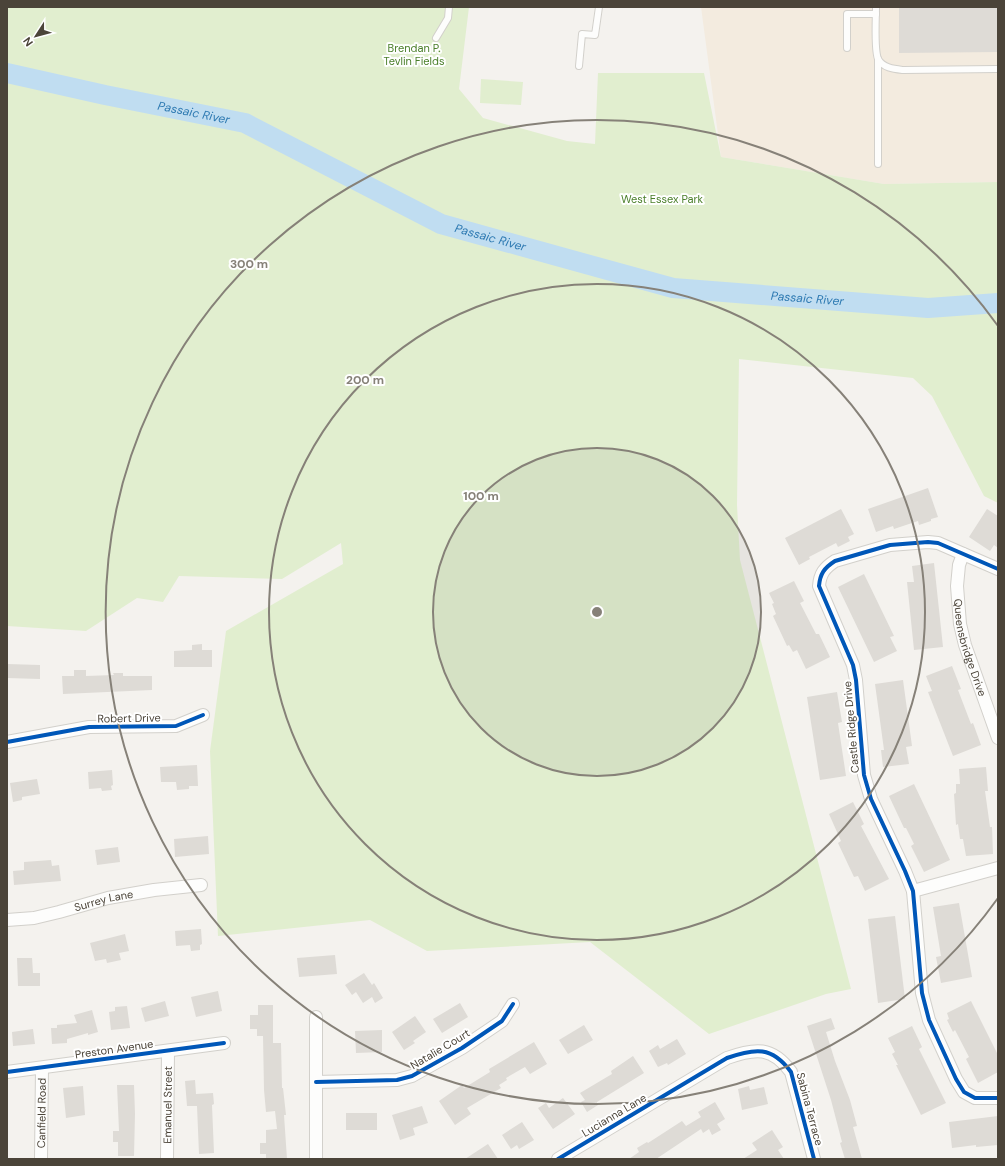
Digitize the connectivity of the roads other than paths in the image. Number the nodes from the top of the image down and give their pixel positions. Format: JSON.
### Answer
{"nodes":[{"id":1,"x":449,"y":7,"type":"edge"},
{"id":2,"x":599,"y":7,"type":"edge"},
{"id":3,"x":846,"y":7,"type":"edge"},
{"id":4,"x":876,"y":7,"type":"edge"},
{"id":5,"x":847,"y":14,"type":"junction"},
{"id":6,"x":876,"y":14,"type":"junction"},
{"id":7,"x":436,"y":38,"type":"dead end"},
{"id":8,"x":847,"y":48,"type":"dead end"},
{"id":9,"x":878,"y":59,"type":"junction"},
{"id":10,"x":580,"y":66,"type":"dead end"},
{"id":11,"x":998,"y":70,"type":"edge"},
{"id":12,"x":878,"y":164,"type":"dead end"},
{"id":13,"x":963,"y":554,"type":"junction"},
{"id":14,"x":998,"y":568,"type":"edge"},
{"id":15,"x":202,"y":715,"type":"dead end"},
{"id":16,"x":998,"y":738,"type":"edge"},
{"id":17,"x":7,"y":742,"type":"edge"},
{"id":18,"x":998,"y":868,"type":"edge"},
{"id":19,"x":201,"y":885,"type":"dead end"},
{"id":20,"x":912,"y":891,"type":"junction"},
{"id":21,"x":7,"y":920,"type":"edge"},
{"id":22,"x":513,"y":1004,"type":"dead end"},
{"id":23,"x":316,"y":1017,"type":"dead end"},
{"id":24,"x":224,"y":1043,"type":"dead end"},
{"id":25,"x":168,"y":1050,"type":"junction"},
{"id":26,"x":42,"y":1068,"type":"junction"},
{"id":27,"x":7,"y":1072,"type":"edge"},
{"id":28,"x":316,"y":1082,"type":"junction"},
{"id":29,"x":679,"y":1086,"type":"joint"},
{"id":30,"x":998,"y":1098,"type":"edge"},
{"id":31,"x":41,"y":1159,"type":"edge"},
{"id":32,"x":167,"y":1159,"type":"edge"},
{"id":33,"x":316,"y":1159,"type":"edge"},
{"id":34,"x":558,"y":1159,"type":"edge"},
{"id":35,"x":814,"y":1159,"type":"edge"}],
"edges":[{"from":1,"to":7,"type":"lane"},
{"from":2,"to":10,"type":"lane"},
{"from":3,"to":5,"type":"lane"},
{"from":4,"to":6,"type":"lane"},
{"from":5,"to":6,"type":"lane"},
{"from":5,"to":8,"type":"lane"},
{"from":6,"to":9,"type":"lane"},
{"from":9,"to":11,"type":"lane"},
{"from":9,"to":12,"type":"lane"},
{"from":13,"to":14,"type":"street","name":"Castle Ridge Drive"},
{"from":13,"to":16,"type":"street","name":"Queensbridge Drive"},
{"from":13,"to":20,"type":"street","name":"Castle Ridge Drive"},
{"from":15,"to":17,"type":"street","name":"Robert Drive"},
{"from":18,"to":20,"type":"street"},
{"from":19,"to":21,"type":"street","name":"Surrey Lane"},
{"from":20,"to":30,"type":"street","name":"Castle Ridge Drive"},
{"from":22,"to":28,"type":"street","name":"Natalie Court"},
{"from":23,"to":28,"type":"street"},
{"from":24,"to":25,"type":"street","name":"Preston Avenue"},
{"from":25,"to":26,"type":"street","name":"Preston Avenue"},
{"from":25,"to":32,"type":"street","name":"Emanuel Street"},
{"from":26,"to":27,"type":"street","name":"Preston Avenue"},
{"from":26,"to":31,"type":"street","name":"Canfield Road"},
{"from":28,"to":33,"type":"street"},
{"from":29,"to":34,"type":"street","name":"Lucianna Lane"},
{"from":29,"to":35,"type":"street","name":"Sabina Terrace"}]}
